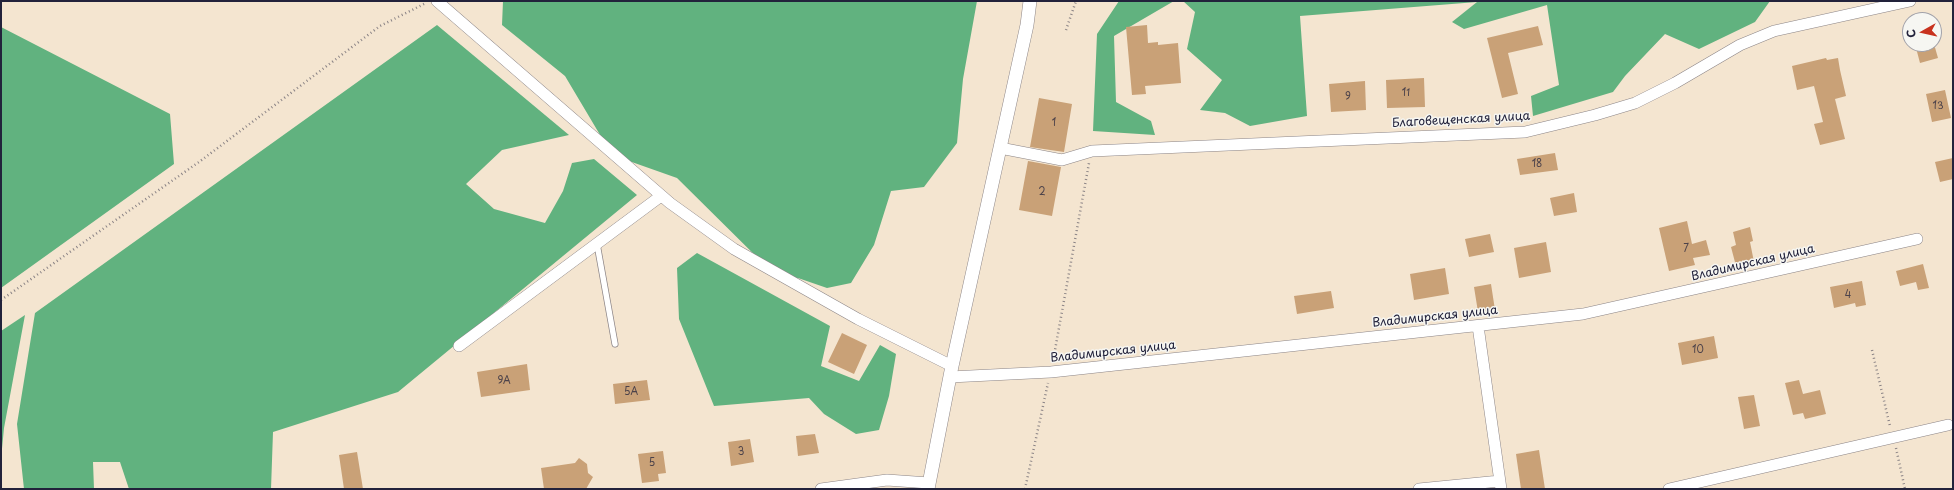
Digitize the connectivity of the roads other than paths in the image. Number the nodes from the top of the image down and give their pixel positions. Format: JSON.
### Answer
{"nodes":[{"id":1,"x":437,"y":1,"type":"edge"},
{"id":2,"x":1030,"y":1,"type":"edge"},
{"id":3,"x":1910,"y":1,"type":"edge"},
{"id":4,"x":1000,"y":148,"type":"junction"},
{"id":5,"x":661,"y":196,"type":"junction"},
{"id":6,"x":1917,"y":239,"type":"dead end"},
{"id":7,"x":597,"y":244,"type":"junction"},
{"id":8,"x":1478,"y":326,"type":"junction"},
{"id":9,"x":615,"y":344,"type":"dead end"},
{"id":10,"x":459,"y":346,"type":"dead end"},
{"id":11,"x":951,"y":372,"type":"junction"},
{"id":12,"x":1948,"y":425,"type":"dead end"},
{"id":13,"x":1500,"y":485,"type":"edge"},
{"id":14,"x":928,"y":486,"type":"edge"},
{"id":15,"x":821,"y":489,"type":"edge"},
{"id":16,"x":1419,"y":489,"type":"edge"},
{"id":17,"x":1670,"y":489,"type":"edge"}],
"edges":[{"from":1,"to":5,"type":"street"},
{"from":2,"to":4,"type":"street"},
{"from":3,"to":4,"type":"street","name":"Благовещенская улица"},
{"from":4,"to":11,"type":"street"},
{"from":5,"to":7,"type":"street"},
{"from":5,"to":11,"type":"street"},
{"from":6,"to":8,"type":"street","name":"Владимирская улица"},
{"from":7,"to":9,"type":"lane"},
{"from":7,"to":10,"type":"street"},
{"from":8,"to":11,"type":"street","name":"Владимирская улица"},
{"from":8,"to":13,"type":"street"},
{"from":11,"to":14,"type":"street"},
{"from":12,"to":17,"type":"street"},
{"from":13,"to":16,"type":"street"},
{"from":14,"to":15,"type":"street"}]}
